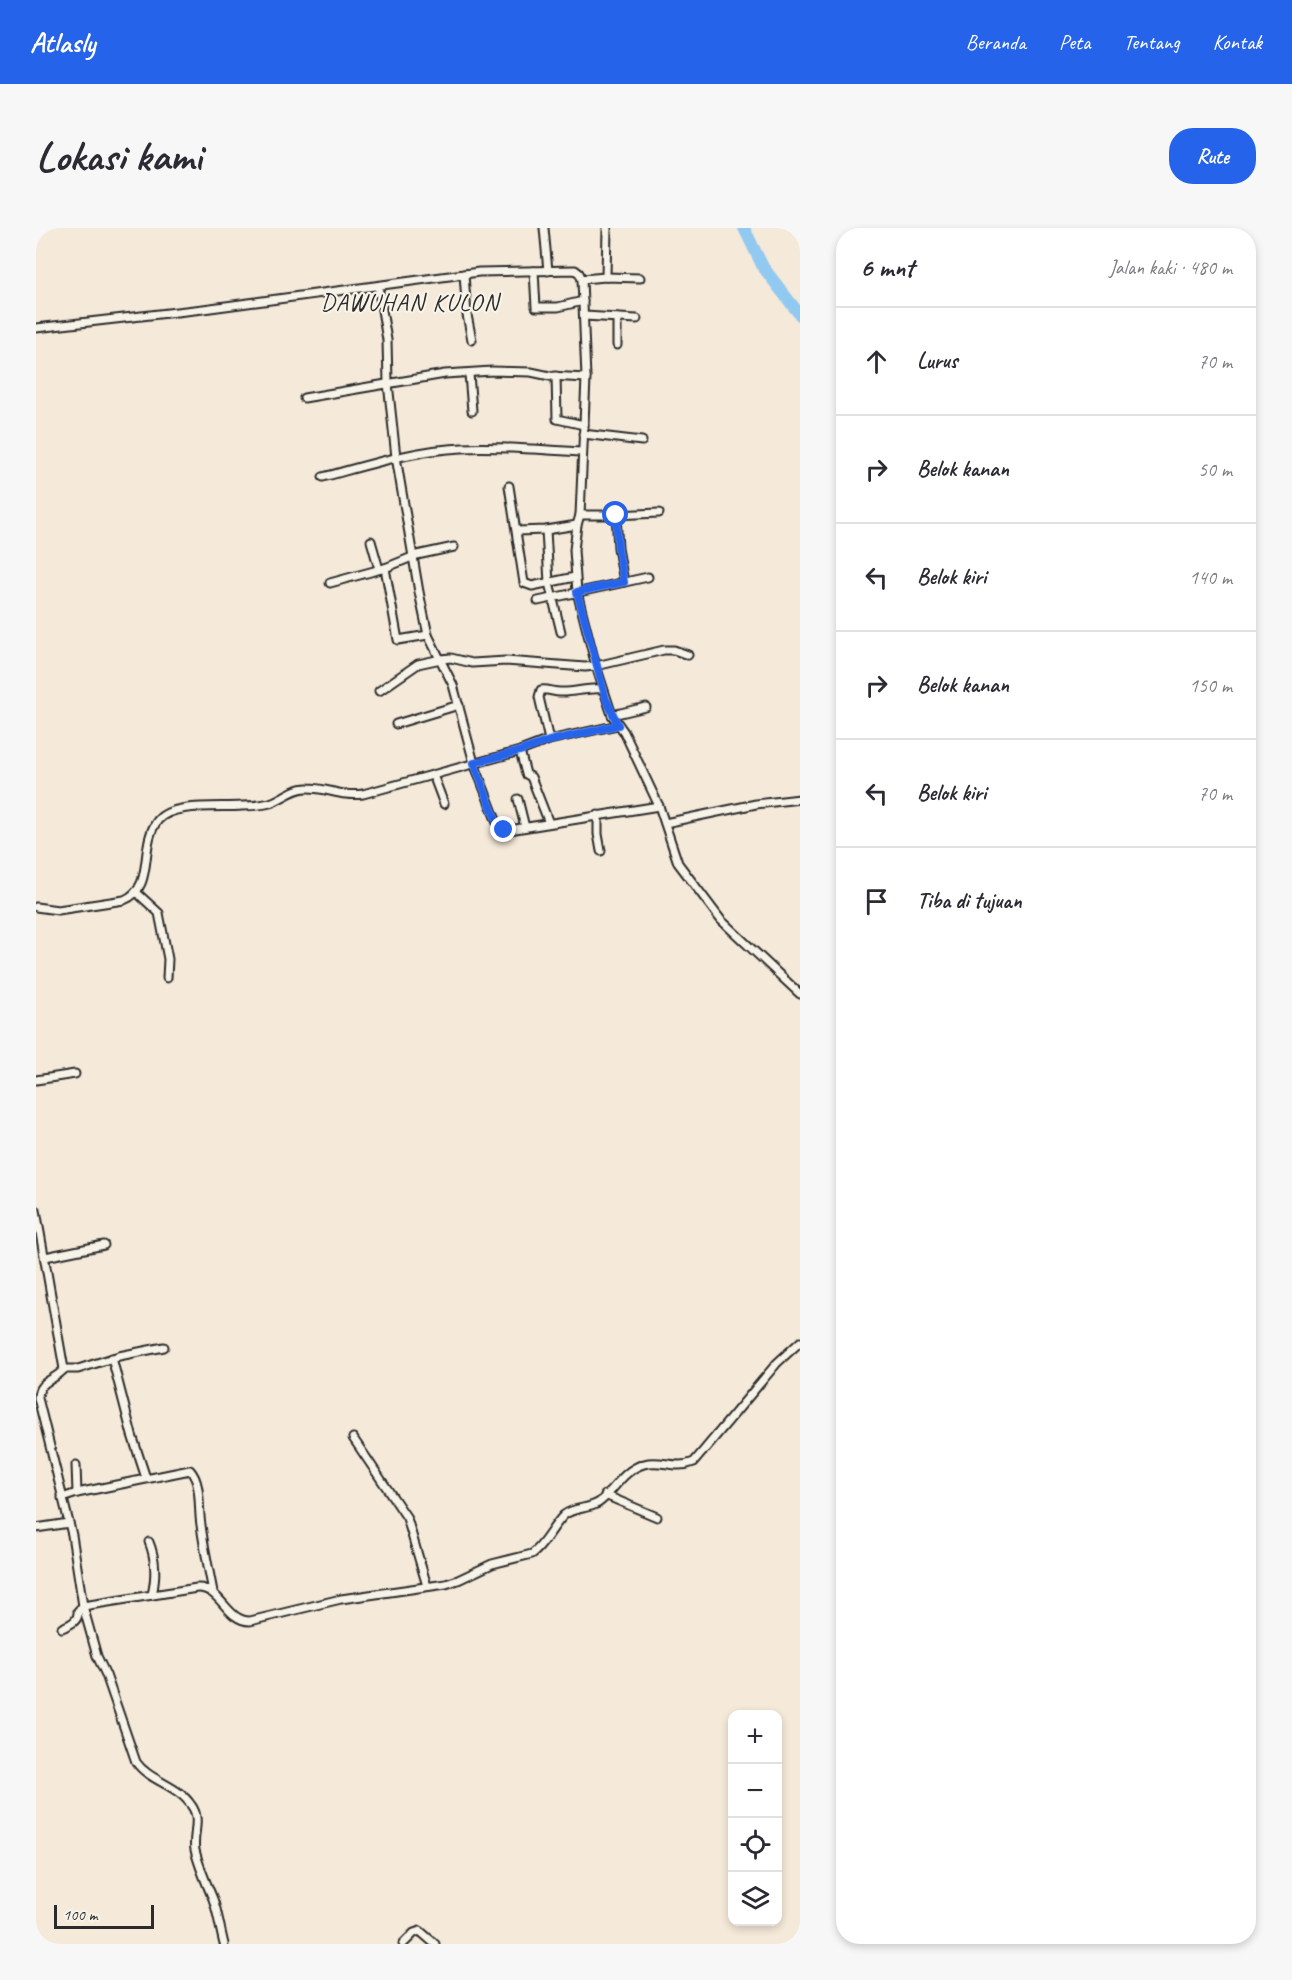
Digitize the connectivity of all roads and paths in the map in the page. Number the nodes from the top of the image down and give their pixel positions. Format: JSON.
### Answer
{"nodes":[{"id":1,"x":544,"y":228,"type":"edge"},
{"id":2,"x":607,"y":228,"type":"edge"},
{"id":3,"x":534,"y":271,"type":"junction"},
{"id":4,"x":548,"y":271,"type":"junction"},
{"id":5,"x":464,"y":274,"type":"junction"},
{"id":6,"x":606,"y":277,"type":"junction"},
{"id":7,"x":640,"y":278,"type":"dead end"},
{"id":8,"x":582,"y":279,"type":"junction"},
{"id":9,"x":378,"y":286,"type":"junction"},
{"id":10,"x":583,"y":301,"type":"junction"},
{"id":11,"x":584,"y":316,"type":"junction"},
{"id":12,"x":617,"y":318,"type":"junction"},
{"id":13,"x":637,"y":319,"type":"dead end"},
{"id":14,"x":36,"y":328,"type":"edge"},
{"id":15,"x":472,"y":340,"type":"dead end"},
{"id":16,"x":617,"y":345,"type":"dead end"},
{"id":17,"x":469,"y":374,"type":"junction"},
{"id":18,"x":556,"y":376,"type":"junction"},
{"id":19,"x":586,"y":378,"type":"junction"},
{"id":20,"x":388,"y":383,"type":"junction"},
{"id":21,"x":304,"y":398,"type":"dead end"},
{"id":22,"x":472,"y":411,"type":"dead end"},
{"id":23,"x":584,"y":425,"type":"junction"},
{"id":24,"x":583,"y":434,"type":"junction"},
{"id":25,"x":642,"y":441,"type":"dead end"},
{"id":26,"x":582,"y":452,"type":"junction"},
{"id":27,"x":396,"y":457,"type":"junction"},
{"id":28,"x":322,"y":477,"type":"dead end"},
{"id":29,"x":509,"y":486,"type":"dead end"},
{"id":30,"x":659,"y":513,"type":"dead end"},
{"id":31,"x":580,"y":514,"type":"junction"},
{"id":32,"x":616,"y":515,"type":"junction"},
{"id":33,"x":577,"y":525,"type":"junction"},
{"id":34,"x":546,"y":530,"type":"junction"},
{"id":35,"x":517,"y":531,"type":"junction"},
{"id":36,"x":371,"y":541,"type":"dead end"},
{"id":37,"x":454,"y":547,"type":"dead end"},
{"id":38,"x":412,"y":556,"type":"junction"},
{"id":39,"x":382,"y":569,"type":"junction"},
{"id":40,"x":575,"y":577,"type":"junction"},
{"id":41,"x":648,"y":577,"type":"dead end"},
{"id":42,"x":624,"y":582,"type":"junction"},
{"id":43,"x":330,"y":583,"type":"dead end"},
{"id":44,"x":549,"y":583,"type":"junction"},
{"id":45,"x":577,"y":592,"type":"junction"},
{"id":46,"x":554,"y":597,"type":"junction"},
{"id":47,"x":538,"y":601,"type":"dead end"},
{"id":48,"x":561,"y":632,"type":"dead end"},
{"id":49,"x":428,"y":635,"type":"junction"},
{"id":50,"x":688,"y":655,"type":"dead end"},
{"id":51,"x":441,"y":659,"type":"junction"},
{"id":52,"x":596,"y":666,"type":"junction"},
{"id":53,"x":603,"y":689,"type":"junction"},
{"id":54,"x":379,"y":691,"type":"dead end"},
{"id":55,"x":459,"y":705,"type":"junction"},
{"id":56,"x":646,"y":707,"type":"dead end"},
{"id":57,"x":612,"y":715,"type":"junction"},
{"id":58,"x":396,"y":724,"type":"dead end"},
{"id":59,"x":618,"y":725,"type":"junction"},
{"id":60,"x":549,"y":741,"type":"junction"},
{"id":61,"x":520,"y":751,"type":"junction"},
{"id":62,"x":474,"y":763,"type":"junction"},
{"id":63,"x":433,"y":775,"type":"junction"},
{"id":64,"x":518,"y":799,"type":"dead end"},
{"id":65,"x":800,"y":799,"type":"edge"},
{"id":66,"x":444,"y":804,"type":"dead end"},
{"id":67,"x":659,"y":806,"type":"junction"},
{"id":68,"x":598,"y":815,"type":"junction"},
{"id":69,"x":665,"y":823,"type":"junction"},
{"id":70,"x":549,"y":824,"type":"junction"},
{"id":71,"x":525,"y":827,"type":"junction"},
{"id":72,"x":601,"y":851,"type":"dead end"},
{"id":73,"x":136,"y":892,"type":"junction"},
{"id":74,"x":36,"y":908,"type":"edge"},
{"id":75,"x":167,"y":978,"type":"dead end"},
{"id":76,"x":800,"y":994,"type":"edge"},
{"id":77,"x":75,"y":1074,"type":"dead end"},
{"id":78,"x":36,"y":1080,"type":"edge"},
{"id":79,"x":36,"y":1210,"type":"edge"},
{"id":80,"x":104,"y":1245,"type":"dead end"},
{"id":81,"x":45,"y":1257,"type":"junction"},
{"id":82,"x":800,"y":1342,"type":"edge"},
{"id":83,"x":164,"y":1347,"type":"dead end"},
{"id":84,"x":112,"y":1358,"type":"junction"},
{"id":85,"x":63,"y":1369,"type":"junction"},
{"id":86,"x":353,"y":1438,"type":"dead end"},
{"id":87,"x":76,"y":1465,"type":"dead end"},
{"id":88,"x":146,"y":1478,"type":"junction"},
{"id":89,"x":77,"y":1493,"type":"junction"},
{"id":90,"x":605,"y":1495,"type":"junction"},
{"id":91,"x":62,"y":1498,"type":"junction"},
{"id":92,"x":657,"y":1517,"type":"dead end"},
{"id":93,"x":69,"y":1523,"type":"junction"},
{"id":94,"x":36,"y":1528,"type":"edge"},
{"id":95,"x":149,"y":1542,"type":"dead end"},
{"id":96,"x":427,"y":1586,"type":"junction"},
{"id":97,"x":213,"y":1592,"type":"junction"},
{"id":98,"x":152,"y":1595,"type":"junction"},
{"id":99,"x":83,"y":1606,"type":"junction"},
{"id":100,"x":62,"y":1628,"type":"dead end"},
{"id":101,"x":224,"y":1944,"type":"edge"},
{"id":102,"x":404,"y":1944,"type":"edge"},
{"id":103,"x":435,"y":1944,"type":"edge"}],
"edges":[{"from":1,"to":4,"type":"street"},
{"from":2,"to":6,"type":"street"},
{"from":3,"to":4,"type":"street"},
{"from":3,"to":5,"type":"street"},
{"from":3,"to":10,"type":"street"},
{"from":4,"to":8,"type":"street"},
{"from":5,"to":9,"type":"street"},
{"from":5,"to":15,"type":"street"},
{"from":6,"to":7,"type":"street"},
{"from":6,"to":8,"type":"street"},
{"from":8,"to":10,"type":"street"},
{"from":9,"to":14,"type":"street"},
{"from":9,"to":20,"type":"street"},
{"from":10,"to":11,"type":"street"},
{"from":11,"to":12,"type":"street"},
{"from":11,"to":19,"type":"street"},
{"from":12,"to":13,"type":"street"},
{"from":12,"to":16,"type":"street"},
{"from":17,"to":18,"type":"street"},
{"from":17,"to":20,"type":"street"},
{"from":17,"to":22,"type":"street"},
{"from":18,"to":19,"type":"street"},
{"from":18,"to":23,"type":"street"},
{"from":19,"to":23,"type":"street"},
{"from":20,"to":21,"type":"street"},
{"from":20,"to":27,"type":"street"},
{"from":23,"to":24,"type":"street"},
{"from":24,"to":25,"type":"street"},
{"from":24,"to":26,"type":"street"},
{"from":26,"to":27,"type":"street"},
{"from":26,"to":31,"type":"street"},
{"from":27,"to":28,"type":"street"},
{"from":27,"to":38,"type":"street"},
{"from":29,"to":35,"type":"street"},
{"from":30,"to":32,"type":"street"},
{"from":31,"to":32,"type":"street"},
{"from":31,"to":33,"type":"street"},
{"from":32,"to":42,"type":"street"},
{"from":33,"to":34,"type":"street"},
{"from":33,"to":40,"type":"street"},
{"from":34,"to":35,"type":"street"},
{"from":34,"to":44,"type":"street"},
{"from":35,"to":44,"type":"street"},
{"from":36,"to":39,"type":"street"},
{"from":37,"to":38,"type":"street"},
{"from":38,"to":39,"type":"street"},
{"from":38,"to":49,"type":"street"},
{"from":39,"to":43,"type":"street"},
{"from":39,"to":49,"type":"street"},
{"from":40,"to":44,"type":"street"},
{"from":40,"to":45,"type":"street"},
{"from":41,"to":42,"type":"street"},
{"from":42,"to":45,"type":"street"},
{"from":44,"to":46,"type":"street"},
{"from":45,"to":46,"type":"street"},
{"from":45,"to":52,"type":"street"},
{"from":46,"to":47,"type":"street"},
{"from":46,"to":48,"type":"street"},
{"from":49,"to":51,"type":"street"},
{"from":50,"to":52,"type":"street"},
{"from":51,"to":52,"type":"street"},
{"from":51,"to":54,"type":"street"},
{"from":51,"to":55,"type":"street"},
{"from":52,"to":53,"type":"street"},
{"from":53,"to":57,"type":"street"},
{"from":53,"to":60,"type":"street"},
{"from":55,"to":58,"type":"street"},
{"from":55,"to":62,"type":"street"},
{"from":56,"to":57,"type":"street"},
{"from":57,"to":59,"type":"street"},
{"from":59,"to":60,"type":"street"},
{"from":59,"to":67,"type":"street"},
{"from":60,"to":61,"type":"street"},
{"from":61,"to":62,"type":"street"},
{"from":61,"to":70,"type":"street"},
{"from":62,"to":63,"type":"street"},
{"from":62,"to":71,"type":"street"},
{"from":63,"to":66,"type":"street"},
{"from":63,"to":73,"type":"street"},
{"from":64,"to":71,"type":"street"},
{"from":65,"to":69,"type":"street"},
{"from":67,"to":68,"type":"street"},
{"from":67,"to":69,"type":"street"},
{"from":68,"to":70,"type":"street"},
{"from":68,"to":72,"type":"street"},
{"from":69,"to":76,"type":"street"},
{"from":70,"to":71,"type":"street"},
{"from":73,"to":74,"type":"street"},
{"from":73,"to":75,"type":"street"},
{"from":77,"to":78,"type":"street"},
{"from":79,"to":81,"type":"street"},
{"from":80,"to":81,"type":"street"},
{"from":81,"to":85,"type":"street"},
{"from":82,"to":90,"type":"street"},
{"from":83,"to":84,"type":"street"},
{"from":84,"to":85,"type":"street"},
{"from":84,"to":88,"type":"street"},
{"from":85,"to":91,"type":"street"},
{"from":86,"to":96,"type":"street"},
{"from":87,"to":89,"type":"street"},
{"from":88,"to":89,"type":"street"},
{"from":88,"to":97,"type":"street"},
{"from":89,"to":91,"type":"street"},
{"from":90,"to":92,"type":"street"},
{"from":90,"to":96,"type":"street"},
{"from":91,"to":93,"type":"street"},
{"from":93,"to":94,"type":"street"},
{"from":93,"to":99,"type":"street"},
{"from":95,"to":98,"type":"street"},
{"from":96,"to":97,"type":"street"},
{"from":97,"to":98,"type":"street"},
{"from":98,"to":99,"type":"street"},
{"from":99,"to":100,"type":"street"},
{"from":99,"to":101,"type":"street"},
{"from":102,"to":103,"type":"street"}]}
